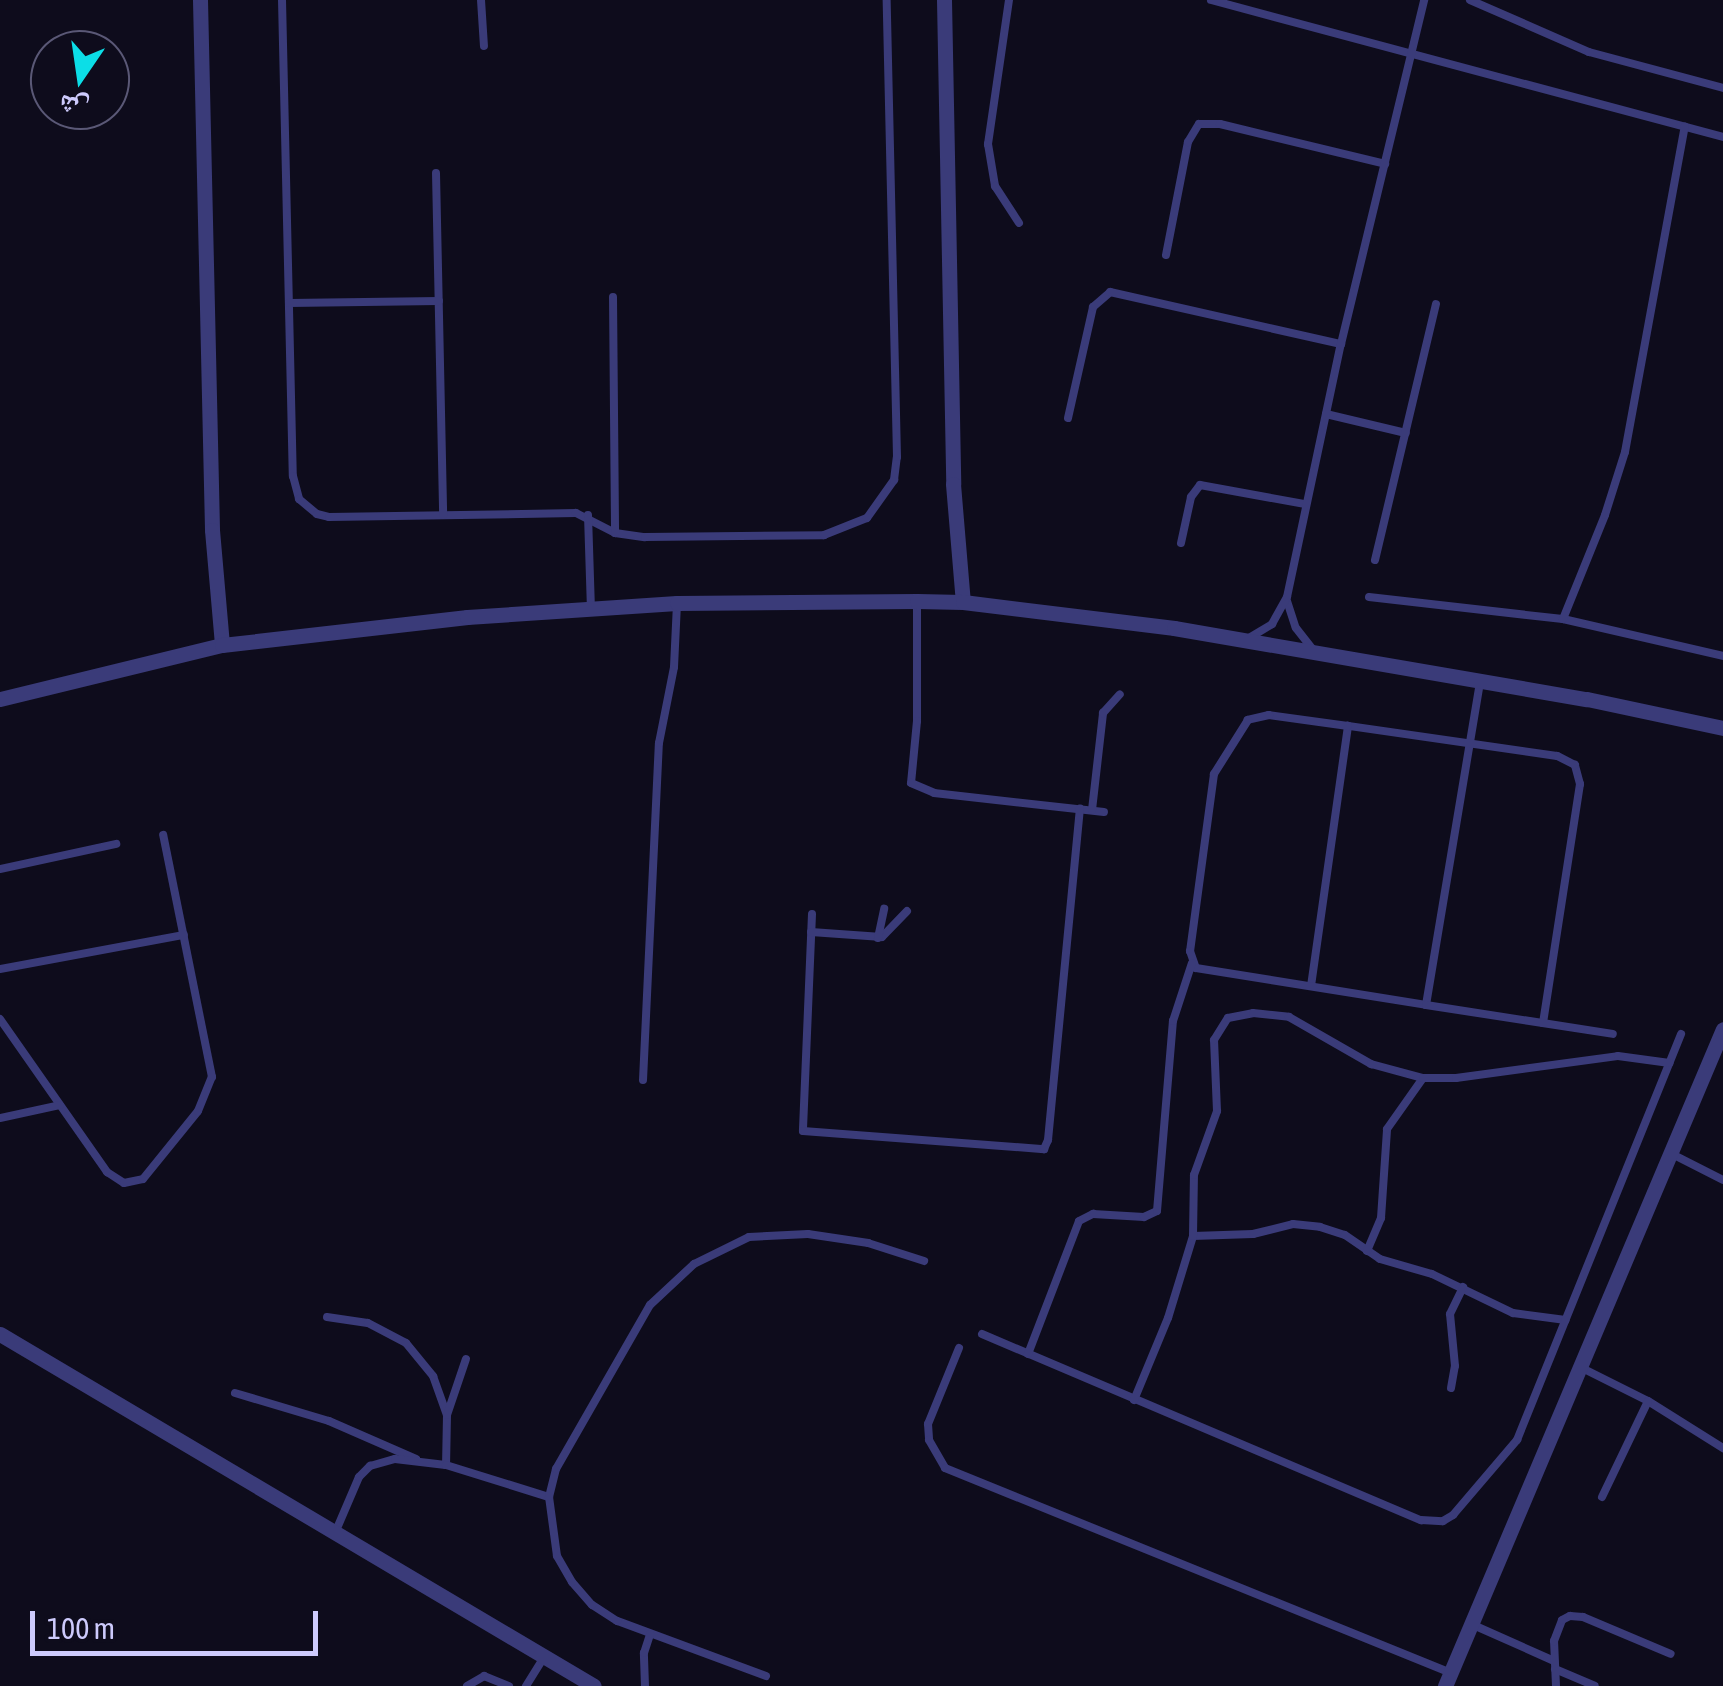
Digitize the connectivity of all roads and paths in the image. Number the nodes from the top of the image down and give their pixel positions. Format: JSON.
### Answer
{"nodes":[{"id":1,"x":200,"y":0,"type":"edge"},
{"id":2,"x":282,"y":0,"type":"edge"},
{"id":3,"x":481,"y":0,"type":"edge"},
{"id":4,"x":887,"y":0,"type":"edge"},
{"id":5,"x":944,"y":0,"type":"edge"},
{"id":6,"x":1009,"y":0,"type":"edge"},
{"id":7,"x":1211,"y":0,"type":"edge"},
{"id":8,"x":1424,"y":0,"type":"edge"},
{"id":9,"x":1470,"y":0,"type":"edge"},
{"id":10,"x":484,"y":46,"type":"dead end"},
{"id":11,"x":1410,"y":54,"type":"junction"},
{"id":12,"x":1723,"y":88,"type":"edge"},
{"id":13,"x":1685,"y":126,"type":"junction"},
{"id":14,"x":1723,"y":137,"type":"edge"},
{"id":15,"x":1384,"y":164,"type":"junction"},
{"id":16,"x":436,"y":173,"type":"dead end"},
{"id":17,"x":1019,"y":223,"type":"dead end"},
{"id":18,"x":1166,"y":255,"type":"dead end"},
{"id":19,"x":613,"y":297,"type":"dead end"},
{"id":20,"x":439,"y":301,"type":"junction"},
{"id":21,"x":289,"y":303,"type":"junction"},
{"id":22,"x":1436,"y":304,"type":"dead end"},
{"id":23,"x":1341,"y":344,"type":"junction"},
{"id":24,"x":1326,"y":414,"type":"junction"},
{"id":25,"x":1068,"y":418,"type":"dead end"},
{"id":26,"x":1406,"y":432,"type":"junction"},
{"id":27,"x":1305,"y":504,"type":"junction"},
{"id":28,"x":442,"y":515,"type":"junction"},
{"id":29,"x":588,"y":515,"type":"junction"},
{"id":30,"x":614,"y":533,"type":"junction"},
{"id":31,"x":1181,"y":543,"type":"dead end"},
{"id":32,"x":1375,"y":560,"type":"dead end"},
{"id":33,"x":1287,"y":597,"type":"junction"},
{"id":34,"x":1369,"y":598,"type":"dead end"},
{"id":35,"x":918,"y":600,"type":"junction"},
{"id":36,"x":964,"y":602,"type":"junction"},
{"id":37,"x":677,"y":603,"type":"junction"},
{"id":38,"x":591,"y":608,"type":"junction"},
{"id":39,"x":1562,"y":619,"type":"junction"},
{"id":40,"x":1245,"y":640,"type":"junction"},
{"id":41,"x":222,"y":645,"type":"junction"},
{"id":42,"x":1316,"y":653,"type":"junction"},
{"id":43,"x":1723,"y":656,"type":"edge"},
{"id":44,"x":1480,"y":681,"type":"junction"},
{"id":45,"x":1120,"y":694,"type":"dead end"},
{"id":46,"x":0,"y":699,"type":"edge"},
{"id":47,"x":1348,"y":726,"type":"junction"},
{"id":48,"x":1723,"y":728,"type":"edge"},
{"id":49,"x":1468,"y":743,"type":"junction"},
{"id":50,"x":1080,"y":809,"type":"junction"},
{"id":51,"x":1092,"y":810,"type":"junction"},
{"id":52,"x":1104,"y":812,"type":"dead end"},
{"id":53,"x":163,"y":835,"type":"dead end"},
{"id":54,"x":116,"y":844,"type":"dead end"},
{"id":55,"x":0,"y":869,"type":"edge"},
{"id":56,"x":884,"y":909,"type":"dead end"},
{"id":57,"x":907,"y":912,"type":"dead end"},
{"id":58,"x":812,"y":914,"type":"dead end"},
{"id":59,"x":811,"y":932,"type":"junction"},
{"id":60,"x":184,"y":935,"type":"junction"},
{"id":61,"x":878,"y":938,"type":"junction"},
{"id":62,"x":1192,"y":964,"type":"junction"},
{"id":63,"x":0,"y":969,"type":"edge"},
{"id":64,"x":1311,"y":986,"type":"junction"},
{"id":65,"x":1426,"y":1005,"type":"junction"},
{"id":66,"x":0,"y":1019,"type":"edge"},
{"id":67,"x":1543,"y":1023,"type":"junction"},
{"id":68,"x":1723,"y":1029,"type":"edge"},
{"id":69,"x":1613,"y":1034,"type":"dead end"},
{"id":70,"x":1682,"y":1034,"type":"dead end"},
{"id":71,"x":1670,"y":1063,"type":"junction"},
{"id":72,"x":1424,"y":1078,"type":"junction"},
{"id":73,"x":643,"y":1080,"type":"dead end"},
{"id":74,"x":60,"y":1106,"type":"junction"},
{"id":75,"x":0,"y":1118,"type":"edge"},
{"id":76,"x":1670,"y":1153,"type":"junction"},
{"id":77,"x":1723,"y":1180,"type":"edge"},
{"id":78,"x":1193,"y":1236,"type":"junction"},
{"id":79,"x":1367,"y":1251,"type":"junction"},
{"id":80,"x":924,"y":1261,"type":"dead end"},
{"id":81,"x":1463,"y":1288,"type":"junction"},
{"id":82,"x":326,"y":1317,"type":"dead end"},
{"id":83,"x":1566,"y":1320,"type":"junction"},
{"id":84,"x":0,"y":1334,"type":"edge"},
{"id":85,"x":982,"y":1334,"type":"dead end"},
{"id":86,"x":959,"y":1348,"type":"dead end"},
{"id":87,"x":1028,"y":1354,"type":"junction"},
{"id":88,"x":466,"y":1360,"type":"dead end"},
{"id":89,"x":1580,"y":1367,"type":"junction"},
{"id":90,"x":1451,"y":1388,"type":"dead end"},
{"id":91,"x":234,"y":1393,"type":"dead end"},
{"id":92,"x":1134,"y":1400,"type":"junction"},
{"id":93,"x":1648,"y":1401,"type":"junction"},
{"id":94,"x":448,"y":1415,"type":"junction"},
{"id":95,"x":1723,"y":1448,"type":"edge"},
{"id":96,"x":420,"y":1461,"type":"junction"},
{"id":97,"x":446,"y":1465,"type":"junction"},
{"id":98,"x":549,"y":1497,"type":"junction"},
{"id":99,"x":1602,"y":1497,"type":"dead end"},
{"id":100,"x":335,"y":1533,"type":"junction"},
{"id":101,"x":1472,"y":1624,"type":"junction"},
{"id":102,"x":650,"y":1634,"type":"junction"},
{"id":103,"x":1670,"y":1654,"type":"dead end"},
{"id":104,"x":545,"y":1656,"type":"junction"},
{"id":105,"x":1554,"y":1665,"type":"junction"},
{"id":106,"x":766,"y":1676,"type":"dead end"},
{"id":107,"x":1448,"y":1679,"type":"edge"},
{"id":108,"x":468,"y":1686,"type":"edge"},
{"id":109,"x":508,"y":1686,"type":"edge"},
{"id":110,"x":526,"y":1686,"type":"edge"},
{"id":111,"x":594,"y":1686,"type":"edge"},
{"id":112,"x":645,"y":1686,"type":"edge"},
{"id":113,"x":1556,"y":1686,"type":"edge"},
{"id":114,"x":1595,"y":1686,"type":"edge"}],
"edges":[{"from":1,"to":41,"type":"street"},
{"from":2,"to":21,"type":"lane"},
{"from":3,"to":10,"type":"lane"},
{"from":4,"to":30,"type":"lane"},
{"from":5,"to":36,"type":"street"},
{"from":6,"to":17,"type":"lane"},
{"from":7,"to":11,"type":"lane"},
{"from":8,"to":11,"type":"lane"},
{"from":9,"to":12,"type":"lane"},
{"from":11,"to":13,"type":"lane"},
{"from":11,"to":15,"type":"lane"},
{"from":13,"to":14,"type":"lane"},
{"from":13,"to":39,"type":"lane"},
{"from":15,"to":18,"type":"lane"},
{"from":15,"to":23,"type":"lane"},
{"from":16,"to":20,"type":"lane"},
{"from":19,"to":30,"type":"lane"},
{"from":20,"to":21,"type":"lane"},
{"from":20,"to":28,"type":"lane"},
{"from":21,"to":28,"type":"lane"},
{"from":22,"to":26,"type":"lane"},
{"from":23,"to":24,"type":"lane"},
{"from":23,"to":25,"type":"lane"},
{"from":24,"to":26,"type":"lane"},
{"from":24,"to":27,"type":"lane"},
{"from":26,"to":32,"type":"lane"},
{"from":27,"to":31,"type":"lane"},
{"from":27,"to":33,"type":"lane"},
{"from":28,"to":29,"type":"lane"},
{"from":29,"to":30,"type":"lane"},
{"from":29,"to":38,"type":"lane"},
{"from":33,"to":40,"type":"lane"},
{"from":33,"to":42,"type":"lane"},
{"from":34,"to":39,"type":"lane"},
{"from":35,"to":36,"type":"street"},
{"from":35,"to":37,"type":"street"},
{"from":35,"to":50,"type":"lane"},
{"from":36,"to":40,"type":"street"},
{"from":37,"to":38,"type":"street"},
{"from":37,"to":73,"type":"lane"},
{"from":38,"to":41,"type":"street"},
{"from":39,"to":43,"type":"lane"},
{"from":40,"to":42,"type":"street"},
{"from":41,"to":46,"type":"street"},
{"from":42,"to":44,"type":"street"},
{"from":44,"to":48,"type":"street"},
{"from":44,"to":49,"type":"lane"},
{"from":45,"to":51,"type":"lane"},
{"from":47,"to":49,"type":"lane"},
{"from":47,"to":62,"type":"lane"},
{"from":47,"to":64,"type":"lane"},
{"from":49,"to":65,"type":"lane"},
{"from":49,"to":67,"type":"lane"},
{"from":50,"to":51,"type":"lane"},
{"from":50,"to":59,"type":"lane"},
{"from":51,"to":52,"type":"lane"},
{"from":53,"to":60,"type":"lane"},
{"from":54,"to":55,"type":"lane"},
{"from":56,"to":61,"type":"lane"},
{"from":57,"to":61,"type":"lane"},
{"from":58,"to":59,"type":"lane"},
{"from":59,"to":61,"type":"lane"},
{"from":60,"to":63,"type":"lane"},
{"from":60,"to":74,"type":"lane"},
{"from":62,"to":64,"type":"lane"},
{"from":62,"to":87,"type":"lane"},
{"from":64,"to":65,"type":"lane"},
{"from":65,"to":67,"type":"lane"},
{"from":66,"to":74,"type":"lane"},
{"from":67,"to":69,"type":"lane"},
{"from":68,"to":76,"type":"street"},
{"from":70,"to":71,"type":"lane"},
{"from":71,"to":72,"type":"lane"},
{"from":71,"to":83,"type":"lane"},
{"from":72,"to":78,"type":"lane"},
{"from":72,"to":79,"type":"lane"},
{"from":74,"to":75,"type":"lane"},
{"from":76,"to":77,"type":"lane"},
{"from":76,"to":89,"type":"street"},
{"from":78,"to":79,"type":"lane"},
{"from":78,"to":92,"type":"lane"},
{"from":79,"to":81,"type":"lane"},
{"from":80,"to":98,"type":"lane"},
{"from":81,"to":83,"type":"lane"},
{"from":81,"to":90,"type":"lane"},
{"from":82,"to":94,"type":"lane"},
{"from":83,"to":92,"type":"lane"},
{"from":84,"to":100,"type":"street"},
{"from":85,"to":87,"type":"lane"},
{"from":86,"to":107,"type":"lane"},
{"from":87,"to":92,"type":"lane"},
{"from":88,"to":94,"type":"lane"},
{"from":89,"to":93,"type":"lane"},
{"from":89,"to":101,"type":"street"},
{"from":91,"to":96,"type":"lane"},
{"from":93,"to":95,"type":"lane"},
{"from":93,"to":99,"type":"lane"},
{"from":94,"to":97,"type":"lane"},
{"from":96,"to":97,"type":"lane"},
{"from":96,"to":100,"type":"lane"},
{"from":97,"to":98,"type":"lane"},
{"from":98,"to":102,"type":"lane"},
{"from":100,"to":104,"type":"street"},
{"from":101,"to":105,"type":"lane"},
{"from":101,"to":107,"type":"street"},
{"from":102,"to":106,"type":"lane"},
{"from":102,"to":112,"type":"lane"},
{"from":103,"to":105,"type":"lane"},
{"from":104,"to":110,"type":"lane"},
{"from":104,"to":111,"type":"street"},
{"from":105,"to":113,"type":"lane"},
{"from":105,"to":114,"type":"lane"},
{"from":108,"to":109,"type":"lane"}]}
